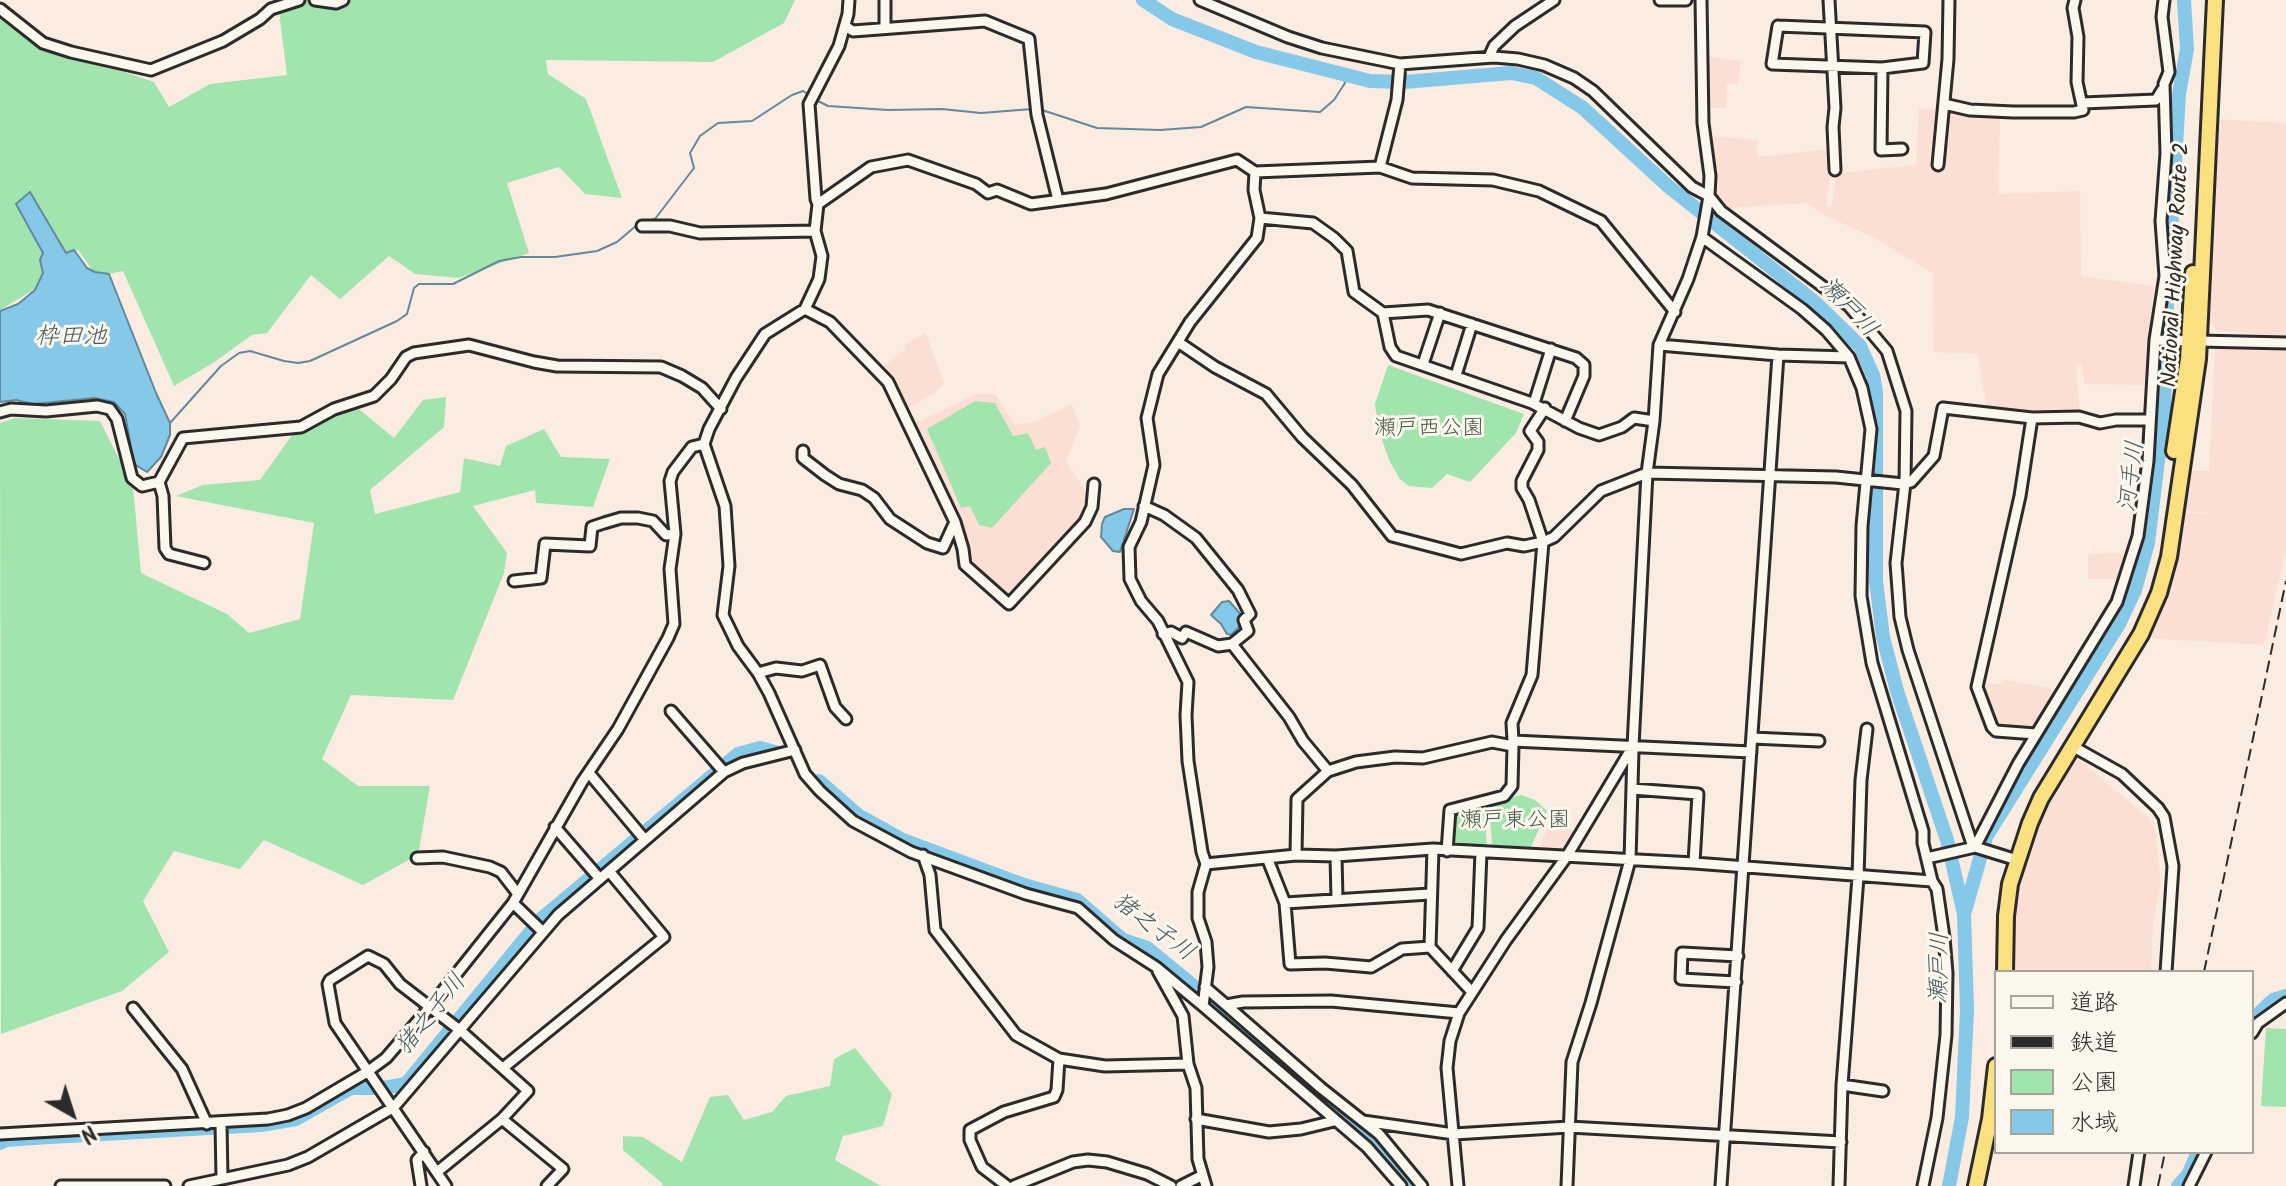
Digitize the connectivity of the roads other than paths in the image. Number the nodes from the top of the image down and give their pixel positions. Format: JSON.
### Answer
{"nodes":[{"id":1,"x":5,"y":0,"type":"edge"},
{"id":2,"x":299,"y":0,"type":"edge"},
{"id":3,"x":315,"y":0,"type":"edge"},
{"id":4,"x":343,"y":0,"type":"edge"},
{"id":5,"x":849,"y":0,"type":"edge"},
{"id":6,"x":885,"y":0,"type":"edge"},
{"id":7,"x":1200,"y":0,"type":"edge"},
{"id":8,"x":1554,"y":0,"type":"edge"},
{"id":9,"x":1660,"y":0,"type":"edge"},
{"id":10,"x":1686,"y":0,"type":"edge"},
{"id":11,"x":1701,"y":0,"type":"edge"},
{"id":12,"x":1829,"y":0,"type":"edge"},
{"id":13,"x":1949,"y":0,"type":"edge"},
{"id":14,"x":2075,"y":0,"type":"edge"},
{"id":15,"x":2164,"y":0,"type":"edge"},
{"id":16,"x":2206,"y":0,"type":"edge"},
{"id":17,"x":2215,"y":0,"type":"edge"},
{"id":18,"x":0,"y":8,"type":"edge"},
{"id":19,"x":845,"y":26,"type":"junction"},
{"id":20,"x":885,"y":28,"type":"junction"},
{"id":21,"x":1829,"y":28,"type":"junction"},
{"id":22,"x":1489,"y":57,"type":"junction"},
{"id":23,"x":1399,"y":65,"type":"junction"},
{"id":24,"x":1833,"y":67,"type":"junction"},
{"id":25,"x":1882,"y":68,"type":"junction"},
{"id":26,"x":2169,"y":72,"type":"junction"},
{"id":27,"x":2083,"y":103,"type":"junction"},
{"id":28,"x":1944,"y":104,"type":"junction"},
{"id":29,"x":1902,"y":149,"type":"dead end"},
{"id":30,"x":1938,"y":165,"type":"dead end"},
{"id":31,"x":1380,"y":167,"type":"junction"},
{"id":32,"x":1835,"y":170,"type":"dead end"},
{"id":33,"x":1255,"y":172,"type":"junction"},
{"id":34,"x":1709,"y":199,"type":"junction"},
{"id":35,"x":1058,"y":200,"type":"junction"},
{"id":36,"x":818,"y":204,"type":"junction"},
{"id":37,"x":1260,"y":218,"type":"junction"},
{"id":38,"x":642,"y":226,"type":"dead end"},
{"id":39,"x":815,"y":231,"type":"junction"},
{"id":40,"x":1702,"y":235,"type":"junction"},
{"id":41,"x":805,"y":309,"type":"junction"},
{"id":42,"x":1675,"y":312,"type":"junction"},
{"id":43,"x":1383,"y":313,"type":"junction"},
{"id":44,"x":1440,"y":313,"type":"junction"},
{"id":45,"x":1472,"y":324,"type":"junction"},
{"id":46,"x":2157,"y":340,"type":"junction"},
{"id":47,"x":2187,"y":341,"type":"junction"},
{"id":48,"x":1178,"y":342,"type":"junction"},
{"id":49,"x":2286,"y":343,"type":"edge"},
{"id":50,"x":1659,"y":345,"type":"junction"},
{"id":51,"x":1551,"y":349,"type":"junction"},
{"id":52,"x":1778,"y":355,"type":"junction"},
{"id":53,"x":1849,"y":357,"type":"junction"},
{"id":54,"x":1424,"y":361,"type":"dead end"},
{"id":55,"x":1457,"y":372,"type":"dead end"},
{"id":56,"x":1535,"y":400,"type":"dead end"},
{"id":57,"x":1545,"y":408,"type":"junction"},
{"id":58,"x":721,"y":409,"type":"junction"},
{"id":59,"x":0,"y":412,"type":"edge"},
{"id":60,"x":2032,"y":418,"type":"junction"},
{"id":61,"x":2149,"y":420,"type":"junction"},
{"id":62,"x":1565,"y":421,"type":"junction"},
{"id":63,"x":1654,"y":421,"type":"junction"},
{"id":64,"x":704,"y":444,"type":"junction"},
{"id":65,"x":803,"y":451,"type":"dead end"},
{"id":66,"x":1647,"y":473,"type":"junction"},
{"id":67,"x":1769,"y":476,"type":"junction"},
{"id":68,"x":1868,"y":479,"type":"junction"},
{"id":69,"x":159,"y":482,"type":"junction"},
{"id":70,"x":1904,"y":483,"type":"junction"},
{"id":71,"x":1094,"y":484,"type":"dead end"},
{"id":72,"x":1144,"y":506,"type":"junction"},
{"id":73,"x":955,"y":522,"type":"junction"},
{"id":74,"x":675,"y":534,"type":"junction"},
{"id":75,"x":1543,"y":542,"type":"junction"},
{"id":76,"x":204,"y":563,"type":"dead end"},
{"id":77,"x":514,"y":581,"type":"dead end"},
{"id":78,"x":1163,"y":634,"type":"junction"},
{"id":79,"x":1232,"y":644,"type":"junction"},
{"id":80,"x":758,"y":673,"type":"junction"},
{"id":81,"x":671,"y":711,"type":"dead end"},
{"id":82,"x":846,"y":719,"type":"dead end"},
{"id":83,"x":1867,"y":729,"type":"dead end"},
{"id":84,"x":2036,"y":734,"type":"junction"},
{"id":85,"x":1752,"y":738,"type":"junction"},
{"id":86,"x":1819,"y":741,"type":"dead end"},
{"id":87,"x":1513,"y":743,"type":"junction"},
{"id":88,"x":1633,"y":746,"type":"junction"},
{"id":89,"x":2072,"y":746,"type":"junction"},
{"id":90,"x":795,"y":750,"type":"junction"},
{"id":91,"x":1748,"y":751,"type":"junction"},
{"id":92,"x":720,"y":767,"type":"junction"},
{"id":93,"x":1328,"y":771,"type":"junction"},
{"id":94,"x":589,"y":773,"type":"junction"},
{"id":95,"x":1632,"y":789,"type":"junction"},
{"id":96,"x":555,"y":827,"type":"junction"},
{"id":97,"x":642,"y":836,"type":"junction"},
{"id":98,"x":1974,"y":848,"type":"junction"},
{"id":99,"x":1433,"y":849,"type":"junction"},
{"id":100,"x":1447,"y":851,"type":"junction"},
{"id":101,"x":1481,"y":852,"type":"junction"},
{"id":102,"x":923,"y":855,"type":"junction"},
{"id":103,"x":1296,"y":855,"type":"junction"},
{"id":104,"x":1336,"y":856,"type":"junction"},
{"id":105,"x":1567,"y":856,"type":"junction"},
{"id":106,"x":1929,"y":857,"type":"junction"},
{"id":107,"x":2008,"y":857,"type":"junction"},
{"id":108,"x":417,"y":858,"type":"dead end"},
{"id":109,"x":1268,"y":860,"type":"junction"},
{"id":110,"x":1630,"y":860,"type":"junction"},
{"id":111,"x":1694,"y":863,"type":"junction"},
{"id":112,"x":1206,"y":864,"type":"junction"},
{"id":113,"x":1744,"y":868,"type":"junction"},
{"id":114,"x":609,"y":871,"type":"junction"},
{"id":115,"x":596,"y":874,"type":"junction"},
{"id":116,"x":1858,"y":877,"type":"junction"},
{"id":117,"x":1932,"y":881,"type":"junction"},
{"id":118,"x":1430,"y":894,"type":"junction"},
{"id":119,"x":516,"y":898,"type":"junction"},
{"id":120,"x":1337,"y":899,"type":"junction"},
{"id":121,"x":1285,"y":903,"type":"junction"},
{"id":122,"x":538,"y":927,"type":"junction"},
{"id":123,"x":1430,"y":947,"type":"junction"},
{"id":124,"x":1735,"y":956,"type":"junction"},
{"id":125,"x":1156,"y":967,"type":"junction"},
{"id":126,"x":1997,"y":970,"type":"edge"},
{"id":127,"x":2005,"y":970,"type":"edge"},
{"id":128,"x":2166,"y":970,"type":"edge"},
{"id":129,"x":1452,"y":971,"type":"junction"},
{"id":130,"x":1733,"y":982,"type":"junction"},
{"id":131,"x":1205,"y":988,"type":"junction"},
{"id":132,"x":1472,"y":992,"type":"junction"},
{"id":133,"x":2286,"y":1003,"type":"edge"},
{"id":134,"x":1203,"y":1004,"type":"junction"},
{"id":135,"x":1226,"y":1005,"type":"junction"},
{"id":136,"x":430,"y":1007,"type":"junction"},
{"id":137,"x":133,"y":1008,"type":"dead end"},
{"id":138,"x":1459,"y":1013,"type":"junction"},
{"id":139,"x":456,"y":1027,"type":"junction"},
{"id":140,"x":2254,"y":1031,"type":"edge"},
{"id":141,"x":1059,"y":1059,"type":"junction"},
{"id":142,"x":1188,"y":1064,"type":"junction"},
{"id":143,"x":503,"y":1068,"type":"junction"},
{"id":144,"x":367,"y":1072,"type":"junction"},
{"id":145,"x":1994,"y":1084,"type":"edge"},
{"id":146,"x":1842,"y":1085,"type":"junction"},
{"id":147,"x":1883,"y":1091,"type":"dead end"},
{"id":148,"x":394,"y":1107,"type":"junction"},
{"id":149,"x":502,"y":1119,"type":"junction"},
{"id":150,"x":1196,"y":1119,"type":"junction"},
{"id":151,"x":1334,"y":1121,"type":"junction"},
{"id":152,"x":207,"y":1124,"type":"junction"},
{"id":153,"x":1358,"y":1127,"type":"junction"},
{"id":154,"x":1569,"y":1127,"type":"junction"},
{"id":155,"x":221,"y":1128,"type":"junction"},
{"id":156,"x":0,"y":1134,"type":"edge"},
{"id":157,"x":1454,"y":1134,"type":"junction"},
{"id":158,"x":1994,"y":1134,"type":"edge"},
{"id":159,"x":1721,"y":1135,"type":"junction"},
{"id":160,"x":1841,"y":1142,"type":"junction"},
{"id":161,"x":424,"y":1152,"type":"junction"},
{"id":162,"x":2139,"y":1154,"type":"edge"},
{"id":163,"x":2205,"y":1154,"type":"edge"},
{"id":164,"x":437,"y":1172,"type":"junction"},
{"id":165,"x":222,"y":1178,"type":"junction"},
{"id":166,"x":1204,"y":1181,"type":"edge"},
{"id":167,"x":61,"y":1186,"type":"edge"},
{"id":168,"x":139,"y":1186,"type":"edge"},
{"id":169,"x":165,"y":1186,"type":"edge"},
{"id":170,"x":189,"y":1186,"type":"edge"},
{"id":171,"x":421,"y":1186,"type":"edge"},
{"id":172,"x":446,"y":1186,"type":"edge"},
{"id":173,"x":547,"y":1186,"type":"edge"},
{"id":174,"x":1007,"y":1186,"type":"edge"},
{"id":175,"x":1014,"y":1186,"type":"edge"},
{"id":176,"x":1171,"y":1186,"type":"edge"},
{"id":177,"x":1181,"y":1186,"type":"edge"},
{"id":178,"x":1401,"y":1186,"type":"edge"},
{"id":179,"x":1422,"y":1186,"type":"edge"},
{"id":180,"x":1458,"y":1186,"type":"edge"},
{"id":181,"x":1567,"y":1186,"type":"edge"},
{"id":182,"x":1721,"y":1186,"type":"edge"},
{"id":183,"x":1839,"y":1186,"type":"edge"},
{"id":184,"x":1923,"y":1186,"type":"edge"},
{"id":185,"x":1976,"y":1186,"type":"edge"},
{"id":186,"x":1983,"y":1186,"type":"edge"},
{"id":187,"x":2134,"y":1186,"type":"edge"},
{"id":188,"x":2189,"y":1186,"type":"edge"}],
"edges":[{"from":1,"to":18,"type":"street"},
{"from":2,"to":18,"type":"street"},
{"from":3,"to":4,"type":"street"},
{"from":5,"to":19,"type":"street"},
{"from":6,"to":20,"type":"street"},
{"from":7,"to":23,"type":"street"},
{"from":8,"to":22,"type":"street"},
{"from":9,"to":10,"type":"street"},
{"from":11,"to":34,"type":"street"},
{"from":12,"to":21,"type":"street"},
{"from":13,"to":28,"type":"street"},
{"from":14,"to":27,"type":"street"},
{"from":15,"to":26,"type":"street"},
{"from":16,"to":47,"type":"highway","name":"National Highway Route 2"},
{"from":17,"to":47,"type":"highway","name":"National Highway Route 2"},
{"from":19,"to":20,"type":"street"},
{"from":19,"to":36,"type":"street"},
{"from":20,"to":35,"type":"street"},
{"from":21,"to":24,"type":"street"},
{"from":21,"to":24,"type":"street"},
{"from":21,"to":25,"type":"street"},
{"from":22,"to":23,"type":"street"},
{"from":22,"to":34,"type":"street"},
{"from":23,"to":31,"type":"street"},
{"from":24,"to":25,"type":"street"},
{"from":24,"to":32,"type":"street"},
{"from":25,"to":29,"type":"street"},
{"from":26,"to":27,"type":"street"},
{"from":26,"to":46,"type":"street"},
{"from":27,"to":28,"type":"street"},
{"from":28,"to":30,"type":"street"},
{"from":31,"to":33,"type":"street"},
{"from":31,"to":42,"type":"street"},
{"from":33,"to":35,"type":"street"},
{"from":33,"to":37,"type":"street"},
{"from":34,"to":40,"type":"street"},
{"from":34,"to":70,"type":"street"},
{"from":35,"to":36,"type":"street"},
{"from":36,"to":39,"type":"street"},
{"from":37,"to":43,"type":"street"},
{"from":37,"to":48,"type":"street"},
{"from":38,"to":39,"type":"street"},
{"from":39,"to":41,"type":"street"},
{"from":40,"to":42,"type":"street"},
{"from":40,"to":53,"type":"street"},
{"from":41,"to":58,"type":"street"},
{"from":41,"to":73,"type":"street"},
{"from":42,"to":50,"type":"street"},
{"from":43,"to":44,"type":"street"},
{"from":43,"to":57,"type":"street"},
{"from":44,"to":45,"type":"street"},
{"from":44,"to":54,"type":"street"},
{"from":45,"to":51,"type":"street"},
{"from":45,"to":55,"type":"street"},
{"from":46,"to":47,"type":"street"},
{"from":46,"to":61,"type":"street"},
{"from":47,"to":49,"type":"street"},
{"from":47,"to":89,"type":"highway","name":"National Highway Route 2"},
{"from":47,"to":107,"type":"highway","name":"National Highway Route 2"},
{"from":48,"to":72,"type":"street"},
{"from":48,"to":75,"type":"street"},
{"from":50,"to":52,"type":"street"},
{"from":50,"to":63,"type":"street"},
{"from":51,"to":56,"type":"street"},
{"from":51,"to":62,"type":"street"},
{"from":52,"to":53,"type":"street"},
{"from":52,"to":67,"type":"street"},
{"from":53,"to":68,"type":"street"},
{"from":57,"to":62,"type":"street"},
{"from":57,"to":75,"type":"street"},
{"from":58,"to":64,"type":"street"},
{"from":58,"to":69,"type":"street"},
{"from":59,"to":69,"type":"street"},
{"from":60,"to":61,"type":"street"},
{"from":60,"to":70,"type":"street"},
{"from":60,"to":84,"type":"street"},
{"from":61,"to":84,"type":"street"},
{"from":62,"to":63,"type":"street"},
{"from":63,"to":66,"type":"street"},
{"from":64,"to":74,"type":"street"},
{"from":64,"to":80,"type":"street"},
{"from":65,"to":73,"type":"street"},
{"from":66,"to":67,"type":"street"},
{"from":66,"to":75,"type":"street"},
{"from":66,"to":88,"type":"street"},
{"from":67,"to":68,"type":"street"},
{"from":67,"to":85,"type":"street"},
{"from":68,"to":70,"type":"street"},
{"from":68,"to":106,"type":"street"},
{"from":69,"to":76,"type":"street"},
{"from":70,"to":98,"type":"street"},
{"from":71,"to":73,"type":"street"},
{"from":72,"to":78,"type":"street"},
{"from":72,"to":79,"type":"street"},
{"from":74,"to":77,"type":"street"},
{"from":74,"to":94,"type":"street"},
{"from":75,"to":87,"type":"street"},
{"from":78,"to":79,"type":"street"},
{"from":78,"to":112,"type":"street"},
{"from":79,"to":93,"type":"street"},
{"from":80,"to":82,"type":"street"},
{"from":80,"to":90,"type":"street"},
{"from":81,"to":92,"type":"street"},
{"from":83,"to":116,"type":"street"},
{"from":84,"to":98,"type":"street"},
{"from":85,"to":86,"type":"street"},
{"from":85,"to":91,"type":"street"},
{"from":87,"to":88,"type":"street"},
{"from":87,"to":93,"type":"street"},
{"from":87,"to":100,"type":"street"},
{"from":88,"to":91,"type":"street"},
{"from":88,"to":95,"type":"street"},
{"from":88,"to":105,"type":"street"},
{"from":89,"to":107,"type":"highway","name":"National Highway Route 2"},
{"from":89,"to":128,"type":"street"},
{"from":90,"to":92,"type":"street"},
{"from":90,"to":102,"type":"street"},
{"from":91,"to":113,"type":"street"},
{"from":92,"to":97,"type":"street"},
{"from":93,"to":103,"type":"street"},
{"from":94,"to":96,"type":"street"},
{"from":94,"to":97,"type":"street"},
{"from":95,"to":110,"type":"street"},
{"from":95,"to":111,"type":"street"},
{"from":96,"to":115,"type":"street"},
{"from":96,"to":119,"type":"street"},
{"from":97,"to":114,"type":"street"},
{"from":98,"to":106,"type":"street"},
{"from":98,"to":107,"type":"street"},
{"from":99,"to":100,"type":"street"},
{"from":99,"to":104,"type":"street"},
{"from":99,"to":118,"type":"street"},
{"from":100,"to":101,"type":"street"},
{"from":101,"to":105,"type":"street"},
{"from":101,"to":129,"type":"street"},
{"from":102,"to":125,"type":"street"},
{"from":102,"to":141,"type":"street"},
{"from":103,"to":104,"type":"street"},
{"from":103,"to":109,"type":"street"},
{"from":104,"to":120,"type":"street"},
{"from":105,"to":110,"type":"street"},
{"from":105,"to":132,"type":"street"},
{"from":106,"to":117,"type":"street"},
{"from":107,"to":126,"type":"highway","name":"National Highway Route 2"},
{"from":107,"to":127,"type":"highway","name":"National Highway Route 2"},
{"from":108,"to":119,"type":"street"},
{"from":109,"to":112,"type":"street"},
{"from":109,"to":121,"type":"street"},
{"from":110,"to":111,"type":"street"},
{"from":110,"to":154,"type":"street"},
{"from":111,"to":113,"type":"street"},
{"from":112,"to":131,"type":"street"},
{"from":113,"to":116,"type":"street"},
{"from":113,"to":124,"type":"street"},
{"from":114,"to":115,"type":"street"},
{"from":114,"to":143,"type":"street"},
{"from":115,"to":122,"type":"street"},
{"from":116,"to":117,"type":"street"},
{"from":116,"to":146,"type":"street"},
{"from":117,"to":184,"type":"street"},
{"from":118,"to":120,"type":"street"},
{"from":118,"to":123,"type":"street"},
{"from":119,"to":122,"type":"street"},
{"from":119,"to":136,"type":"street"},
{"from":120,"to":121,"type":"street"},
{"from":121,"to":123,"type":"street"},
{"from":122,"to":139,"type":"street"},
{"from":123,"to":129,"type":"street"},
{"from":124,"to":130,"type":"street"},
{"from":124,"to":130,"type":"street"},
{"from":125,"to":134,"type":"street"},
{"from":125,"to":142,"type":"street"},
{"from":129,"to":132,"type":"street"},
{"from":130,"to":159,"type":"street"},
{"from":131,"to":134,"type":"street"},
{"from":131,"to":135,"type":"street"},
{"from":132,"to":138,"type":"street"},
{"from":133,"to":140,"type":"street"},
{"from":134,"to":151,"type":"street"},
{"from":135,"to":138,"type":"street"},
{"from":135,"to":153,"type":"street"},
{"from":136,"to":139,"type":"street"},
{"from":136,"to":144,"type":"street"},
{"from":136,"to":144,"type":"street"},
{"from":137,"to":152,"type":"street"},
{"from":138,"to":157,"type":"street"},
{"from":139,"to":143,"type":"street"},
{"from":139,"to":148,"type":"street"},
{"from":141,"to":142,"type":"street"},
{"from":141,"to":174,"type":"street"},
{"from":142,"to":150,"type":"street"},
{"from":143,"to":149,"type":"street"},
{"from":144,"to":148,"type":"street"},
{"from":144,"to":155,"type":"street"},
{"from":145,"to":185,"type":"highway"},
{"from":146,"to":147,"type":"street"},
{"from":146,"to":160,"type":"street"},
{"from":148,"to":161,"type":"street"},
{"from":148,"to":165,"type":"street"},
{"from":149,"to":164,"type":"street"},
{"from":149,"to":173,"type":"street"},
{"from":150,"to":151,"type":"street"},
{"from":150,"to":166,"type":"street"},
{"from":151,"to":153,"type":"street"},
{"from":152,"to":155,"type":"street"},
{"from":152,"to":156,"type":"street"},
{"from":153,"to":157,"type":"street"},
{"from":153,"to":178,"type":"street"},
{"from":153,"to":179,"type":"street"},
{"from":154,"to":157,"type":"street"},
{"from":154,"to":159,"type":"street"},
{"from":154,"to":181,"type":"street"},
{"from":155,"to":165,"type":"street"},
{"from":157,"to":180,"type":"street"},
{"from":158,"to":186,"type":"highway"},
{"from":159,"to":160,"type":"street"},
{"from":159,"to":182,"type":"street"},
{"from":160,"to":183,"type":"street"},
{"from":161,"to":164,"type":"street"},
{"from":161,"to":171,"type":"street"},
{"from":162,"to":187,"type":"street"},
{"from":163,"to":188,"type":"street"},
{"from":164,"to":172,"type":"street"},
{"from":165,"to":170,"type":"street"},
{"from":166,"to":177,"type":"street"},
{"from":167,"to":168,"type":"street"},
{"from":168,"to":169,"type":"street"},
{"from":175,"to":176,"type":"street"}]}
